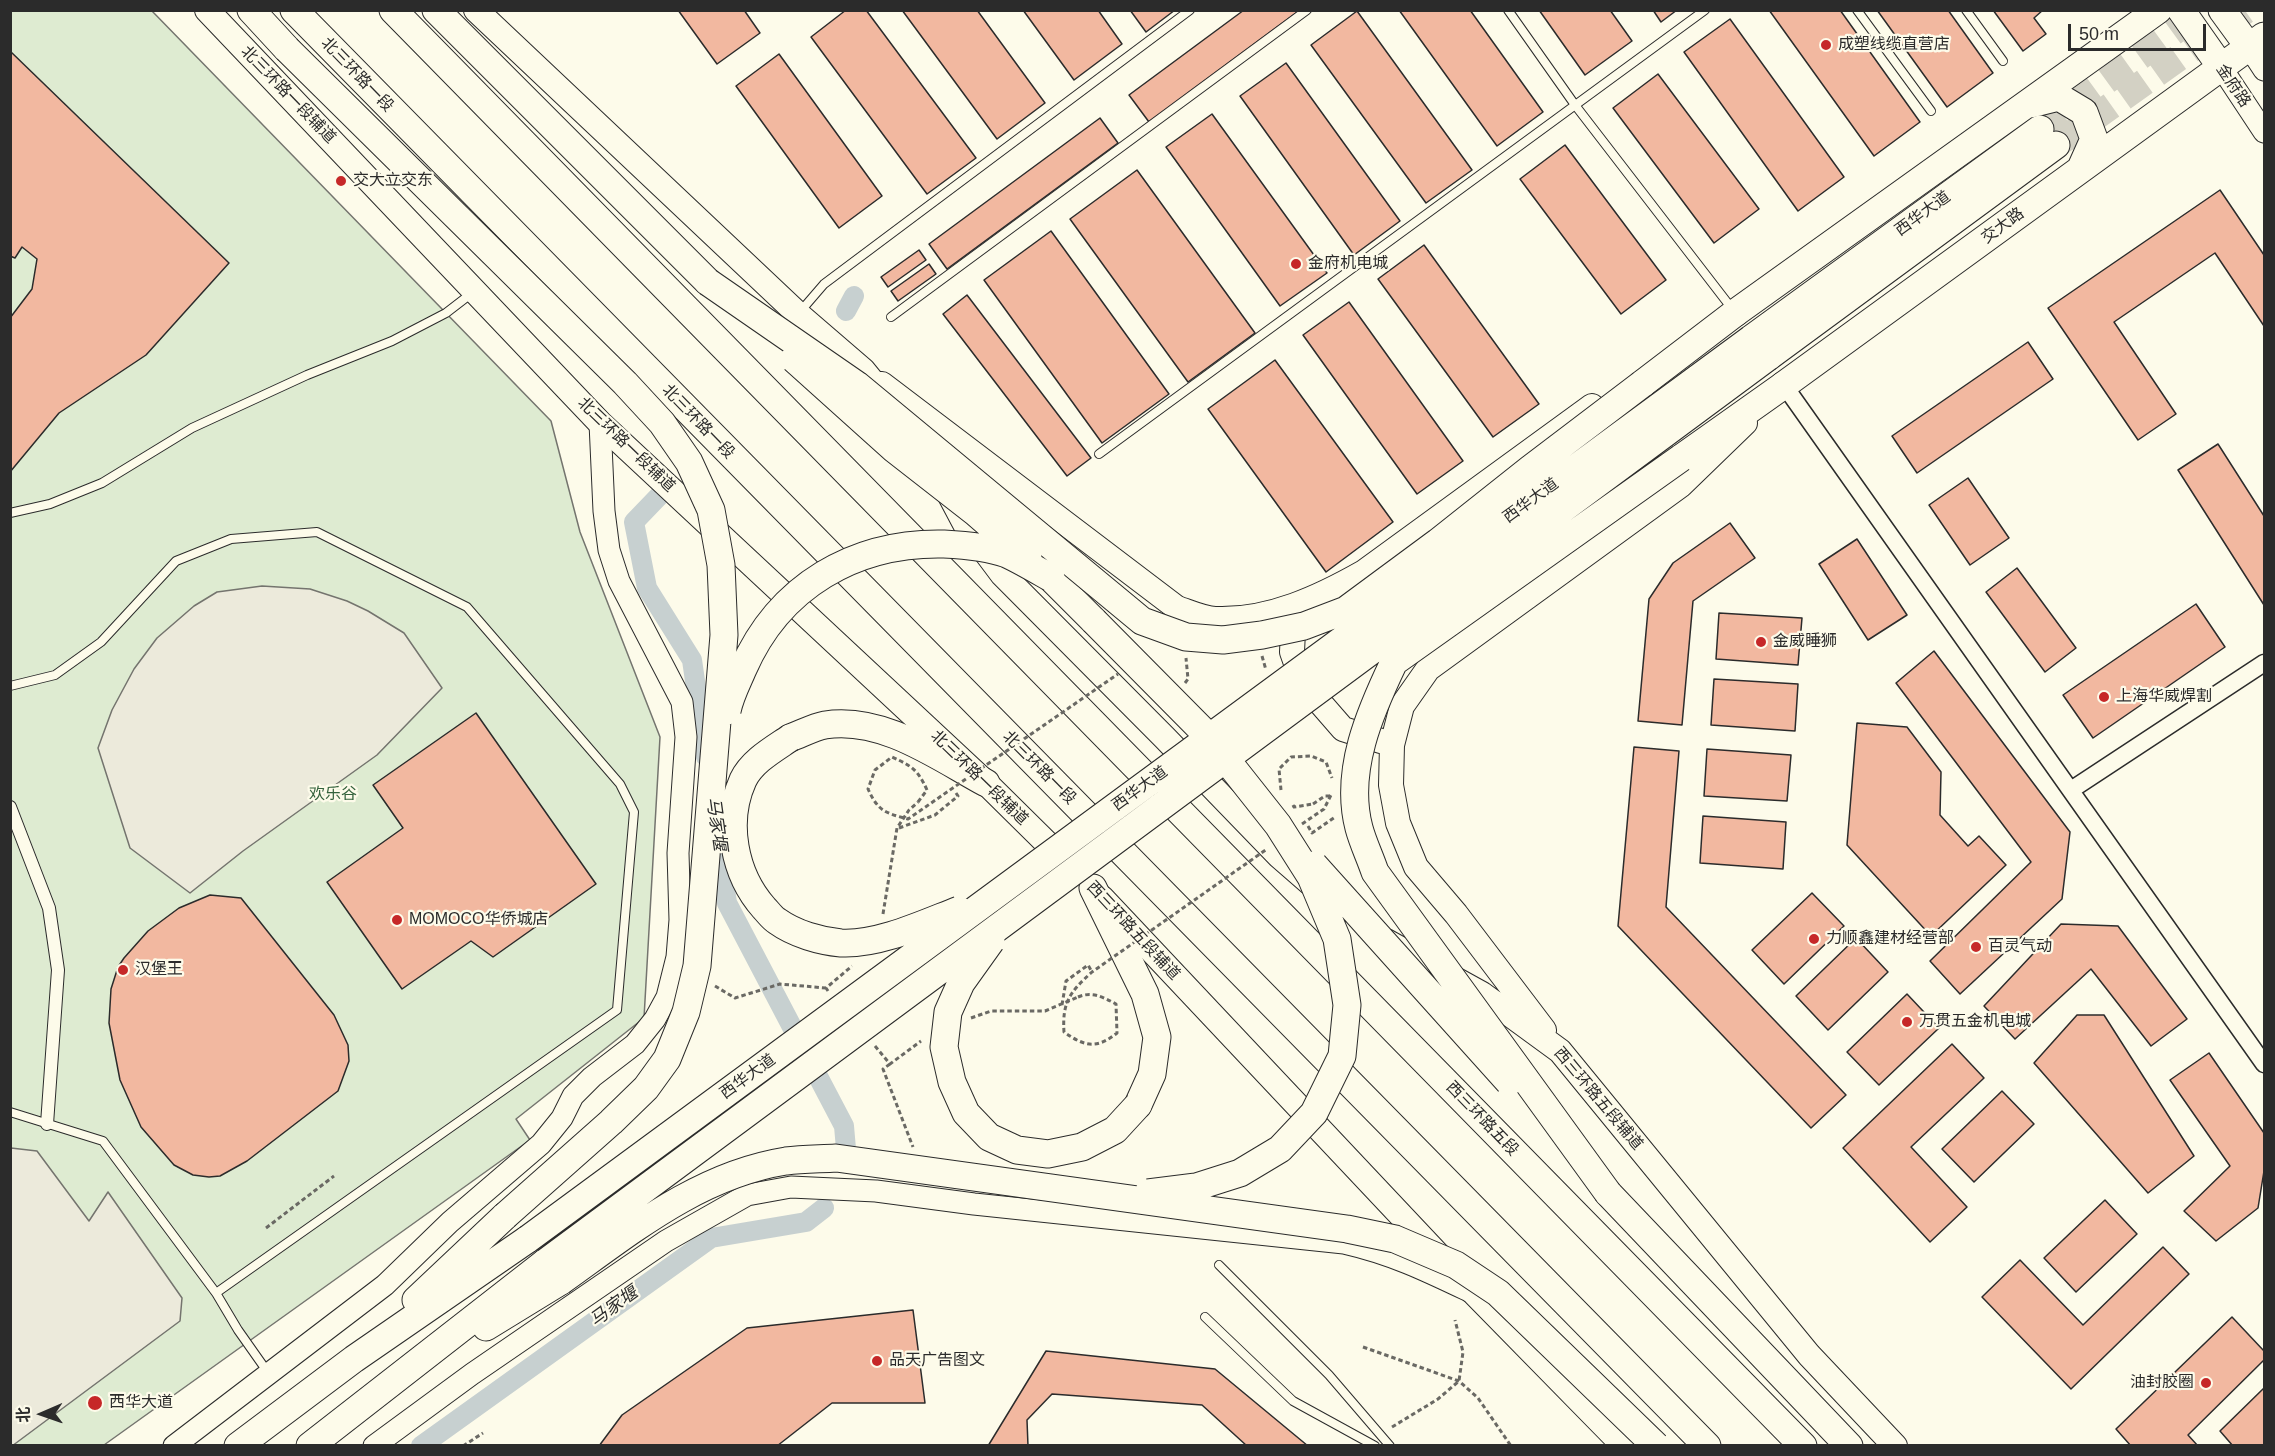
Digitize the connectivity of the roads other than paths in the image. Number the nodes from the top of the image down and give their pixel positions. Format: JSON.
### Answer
{"nodes":[{"id":1,"x":207,"y":10,"type":"edge"},
{"id":2,"x":251,"y":10,"type":"edge"},
{"id":3,"x":294,"y":10,"type":"edge"},
{"id":4,"x":393,"y":10,"type":"edge"},
{"id":5,"x":476,"y":10,"type":"edge"},
{"id":6,"x":1190,"y":10,"type":"edge"},
{"id":7,"x":1307,"y":10,"type":"edge"},
{"id":8,"x":1508,"y":10,"type":"edge"},
{"id":9,"x":1705,"y":10,"type":"edge"},
{"id":10,"x":1857,"y":10,"type":"edge"},
{"id":11,"x":1966,"y":10,"type":"edge"},
{"id":12,"x":2158,"y":10,"type":"edge"},
{"id":13,"x":2181,"y":10,"type":"edge"},
{"id":14,"x":2222,"y":10,"type":"edge"},
{"id":15,"x":437,"y":12,"type":"edge"},
{"id":16,"x":2257,"y":41,"type":"edge"},
{"id":17,"x":2003,"y":61,"type":"dead end"},
{"id":18,"x":2221,"y":67,"type":"junction"},
{"id":19,"x":2265,"y":70,"type":"edge"},
{"id":20,"x":1575,"y":105,"type":"junction"},
{"id":21,"x":2027,"y":105,"type":"junction"},
{"id":22,"x":1931,"y":111,"type":"dead end"},
{"id":23,"x":2265,"y":132,"type":"edge"},
{"id":24,"x":2048,"y":137,"type":"tunnel mouth"},
{"id":25,"x":2081,"y":168,"type":"junction"},
{"id":26,"x":708,"y":282,"type":"junction"},
{"id":27,"x":475,"y":291,"type":"junction"},
{"id":28,"x":1735,"y":313,"type":"junction"},
{"id":29,"x":798,"y":314,"type":"junction"},
{"id":30,"x":891,"y":317,"type":"dead end"},
{"id":31,"x":863,"y":370,"type":"junction"},
{"id":32,"x":1784,"y":384,"type":"junction"},
{"id":33,"x":600,"y":423,"type":"junction"},
{"id":34,"x":1099,"y":454,"type":"dead end"},
{"id":35,"x":1530,"y":469,"type":"junction"},
{"id":36,"x":10,"y":513,"type":"edge"},
{"id":37,"x":1579,"y":531,"type":"junction"},
{"id":38,"x":1490,"y":547,"type":"junction"},
{"id":39,"x":1051,"y":578,"type":"junction"},
{"id":40,"x":1440,"y":584,"type":"junction"},
{"id":41,"x":1294,"y":605,"type":"junction"},
{"id":42,"x":1346,"y":610,"type":"junction"},
{"id":43,"x":1394,"y":662,"type":"junction"},
{"id":44,"x":2265,"y":663,"type":"edge"},
{"id":45,"x":10,"y":686,"type":"edge"},
{"id":46,"x":1392,"y":745,"type":"junction"},
{"id":47,"x":986,"y":783,"type":"junction"},
{"id":48,"x":711,"y":790,"type":"junction"},
{"id":49,"x":2071,"y":790,"type":"junction"},
{"id":50,"x":10,"y":807,"type":"edge"},
{"id":51,"x":1283,"y":832,"type":"junction"},
{"id":52,"x":1064,"y":860,"type":"joint"},
{"id":53,"x":1093,"y":888,"type":"junction"},
{"id":54,"x":992,"y":898,"type":"junction"},
{"id":55,"x":1006,"y":921,"type":"junction"},
{"id":56,"x":1560,"y":1051,"type":"junction"},
{"id":57,"x":2265,"y":1064,"type":"edge"},
{"id":58,"x":10,"y":1112,"type":"edge"},
{"id":59,"x":47,"y":1124,"type":"junction"},
{"id":60,"x":1608,"y":1193,"type":"junction"},
{"id":61,"x":1114,"y":1198,"type":"junction"},
{"id":62,"x":1220,"y":1265,"type":"dead end"},
{"id":63,"x":553,"y":1271,"type":"junction"},
{"id":64,"x":216,"y":1293,"type":"junction"},
{"id":65,"x":1475,"y":1294,"type":"junction"},
{"id":66,"x":1205,"y":1317,"type":"dead end"},
{"id":67,"x":354,"y":1359,"type":"junction"},
{"id":68,"x":269,"y":1374,"type":"junction"},
{"id":69,"x":318,"y":1443,"type":"edge"},
{"id":70,"x":174,"y":1446,"type":"edge"},
{"id":71,"x":238,"y":1446,"type":"edge"},
{"id":72,"x":374,"y":1446,"type":"edge"},
{"id":73,"x":1375,"y":1446,"type":"edge"},
{"id":74,"x":1390,"y":1446,"type":"edge"},
{"id":75,"x":1624,"y":1446,"type":"edge"},
{"id":76,"x":1656,"y":1446,"type":"edge"},
{"id":77,"x":1707,"y":1446,"type":"edge"},
{"id":78,"x":1803,"y":1446,"type":"edge"},
{"id":79,"x":1850,"y":1446,"type":"edge"},
{"id":80,"x":1895,"y":1446,"type":"edge"}],
"edges":[{"from":1,"to":27,"type":"main road","name":"北三环路一段辅道"},
{"from":2,"to":48,"type":"main road","bridge":true},
{"from":3,"to":77,"type":"main road","name":"北三环路一段"},
{"from":4,"to":78,"type":"main road","name":"西三环路五段"},
{"from":5,"to":29,"type":"main road"},
{"from":6,"to":29,"type":"lane"},
{"from":7,"to":30,"type":"lane"},
{"from":8,"to":20,"type":"lane"},
{"from":9,"to":20,"type":"lane"},
{"from":10,"to":22,"type":"lane"},
{"from":11,"to":17,"type":"lane"},
{"from":12,"to":21,"type":"main road"},
{"from":13,"to":18,"type":"main road","name":"金府路"},
{"from":14,"to":16,"type":"main road"},
{"from":15,"to":26,"type":"main road"},
{"from":16,"to":18,"type":"main road","name":"交大路"},
{"from":16,"to":19,"type":"street"},
{"from":18,"to":23,"type":"street","name":"金府路"},
{"from":18,"to":25,"type":"main road","name":"交大路"},
{"from":20,"to":28,"type":"lane"},
{"from":20,"to":34,"type":"lane"},
{"from":21,"to":25,"type":"main road"},
{"from":21,"to":28,"type":"main road"},
{"from":24,"to":38,"type":"main road","name":"西华大道","bridge":true},
{"from":25,"to":32,"type":"main road","name":"交大路"},
{"from":26,"to":39,"type":"main road","bridge":true},
{"from":26,"to":42,"type":"main road","bridge":true},
{"from":27,"to":33,"type":"main road","name":"北三环路一段辅道"},
{"from":27,"to":36,"type":"lane"},
{"from":28,"to":35,"type":"main road","bridge":true},
{"from":28,"to":41,"type":"main road"},
{"from":29,"to":31,"type":"main road"},
{"from":31,"to":41,"type":"main road"},
{"from":31,"to":56,"type":"main road","name":"西三环路五段辅道"},
{"from":32,"to":37,"type":"main road","name":"交大路","bridge":true},
{"from":32,"to":46,"type":"main road"},
{"from":32,"to":49,"type":"street"},
{"from":33,"to":47,"type":"main road","name":"北三环路一段辅道"},
{"from":33,"to":68,"type":"street"},
{"from":35,"to":38,"type":"main road","bridge":true},
{"from":35,"to":42,"type":"main road","bridge":true},
{"from":37,"to":38,"type":"main road","bridge":true},
{"from":37,"to":43,"type":"main road","name":"交大路","bridge":true},
{"from":38,"to":40,"type":"main road","name":"西华大道","bridge":true},
{"from":39,"to":48,"type":"main road","bridge":true},
{"from":39,"to":51,"type":"main road","bridge":true},
{"from":40,"to":42,"type":"main road","bridge":true},
{"from":40,"to":43,"type":"main road","bridge":true},
{"from":40,"to":54,"type":"main road","name":"西华大道","bridge":true},
{"from":40,"to":55,"type":"main road","name":"西华大道","bridge":true},
{"from":41,"to":46,"type":"main road"},
{"from":43,"to":60,"type":"main road","bridge":true},
{"from":44,"to":49,"type":"street"},
{"from":45,"to":64,"type":"lane"},
{"from":46,"to":56,"type":"main road"},
{"from":47,"to":52,"type":"main road","name":"北三环路一段辅道"},
{"from":47,"to":54,"type":"main road","bridge":true},
{"from":48,"to":67,"type":"main road","bridge":true},
{"from":49,"to":57,"type":"street"},
{"from":50,"to":59,"type":"street"},
{"from":51,"to":60,"type":"main road","bridge":true},
{"from":51,"to":61,"type":"main road","bridge":true},
{"from":52,"to":53,"type":"main road","name":"西三环路五段辅道"},
{"from":53,"to":55,"type":"main road","bridge":true},
{"from":53,"to":65,"type":"main road","name":"西三环路五段辅道"},
{"from":54,"to":67,"type":"main road","name":"西华大道","bridge":true},
{"from":55,"to":63,"type":"main road","name":"西华大道","bridge":true},
{"from":56,"to":80,"type":"main road","name":"西三环路五段辅道"},
{"from":58,"to":59,"type":"lane"},
{"from":59,"to":64,"type":"lane"},
{"from":60,"to":79,"type":"main road"},
{"from":61,"to":63,"type":"main road","bridge":true},
{"from":61,"to":76,"type":"main road","bridge":true},
{"from":62,"to":74,"type":"lane"},
{"from":63,"to":69,"type":"main road"},
{"from":64,"to":68,"type":"lane"},
{"from":65,"to":72,"type":"street"},
{"from":65,"to":75,"type":"main road","name":"西三环路五段辅道"},
{"from":66,"to":73,"type":"lane"},
{"from":67,"to":71,"type":"main road","name":"西华大道"},
{"from":68,"to":70,"type":"street"}]}
